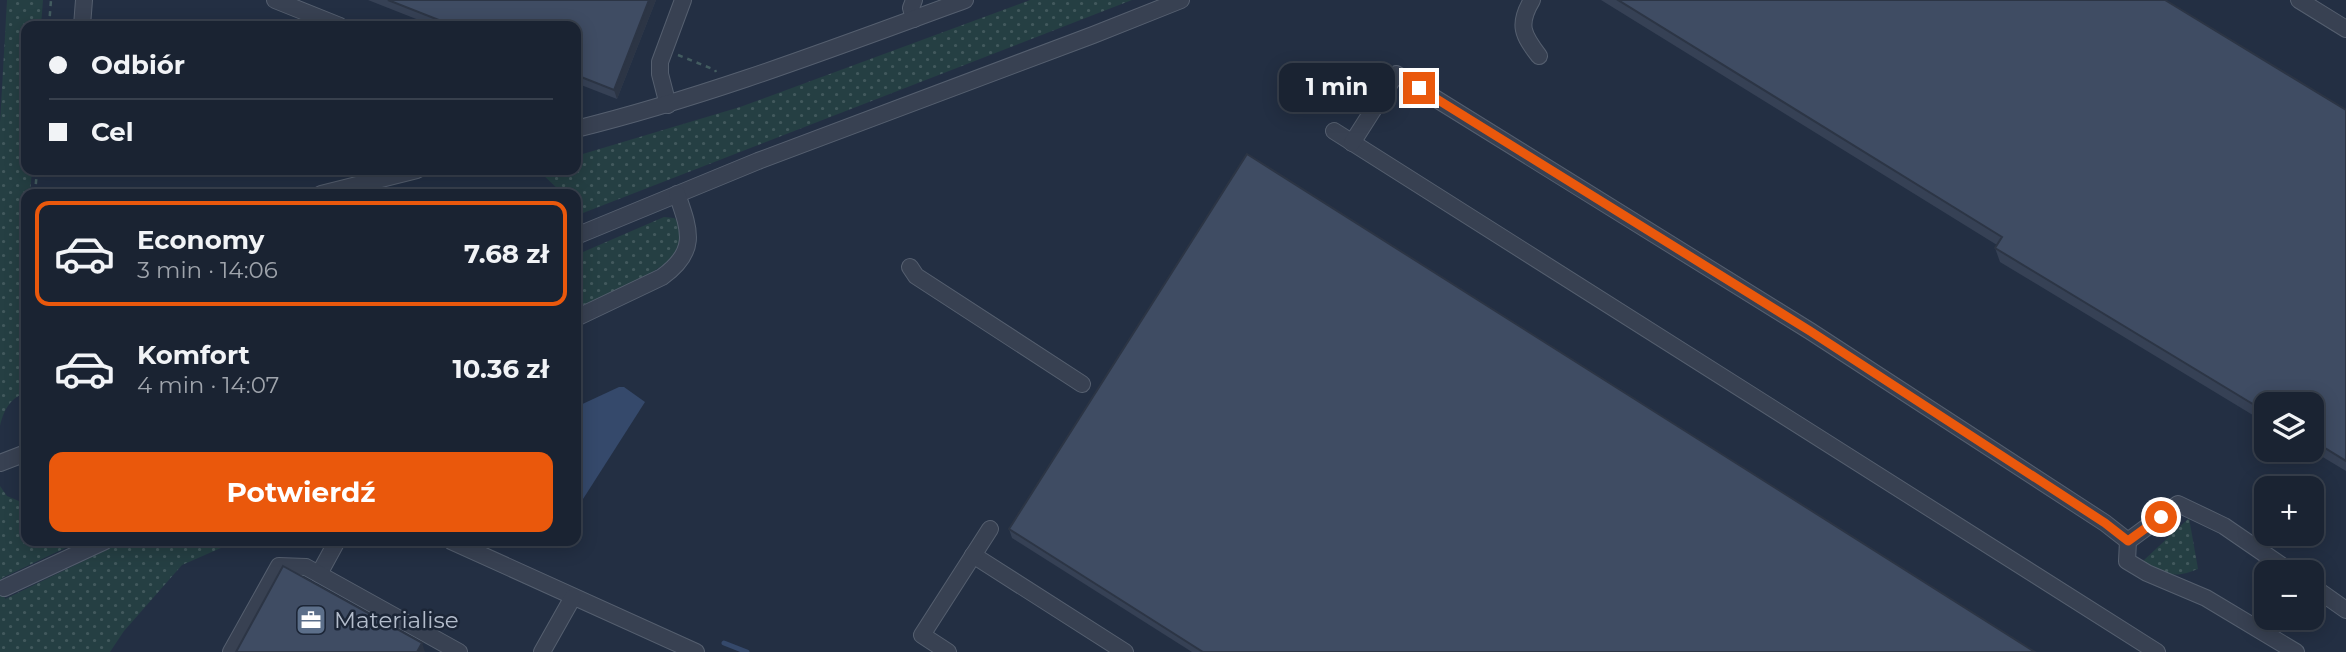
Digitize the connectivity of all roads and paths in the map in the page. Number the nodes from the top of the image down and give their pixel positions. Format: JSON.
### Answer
{"nodes":[{"id":1,"x":51,"y":0,"type":"edge"},
{"id":2,"x":84,"y":0,"type":"edge"},
{"id":3,"x":275,"y":0,"type":"edge"},
{"id":4,"x":683,"y":0,"type":"edge"},
{"id":5,"x":914,"y":0,"type":"edge"},
{"id":6,"x":965,"y":0,"type":"edge"},
{"id":7,"x":1181,"y":0,"type":"edge"},
{"id":8,"x":1532,"y":0,"type":"edge"},
{"id":9,"x":2299,"y":0,"type":"edge"},
{"id":10,"x":914,"y":19,"type":"junction"},
{"id":11,"x":49,"y":21,"type":"edge"},
{"id":12,"x":82,"y":21,"type":"edge"},
{"id":13,"x":328,"y":21,"type":"edge"},
{"id":14,"x":2346,"y":29,"type":"edge"},
{"id":15,"x":663,"y":50,"type":"junction"},
{"id":16,"x":1539,"y":56,"type":"dead end"},
{"id":17,"x":720,"y":89,"type":"junction"},
{"id":18,"x":668,"y":105,"type":"junction"},
{"id":19,"x":581,"y":128,"type":"edge"},
{"id":20,"x":1334,"y":131,"type":"dead end"},
{"id":21,"x":1352,"y":142,"type":"junction"},
{"id":22,"x":397,"y":175,"type":"edge"},
{"id":23,"x":341,"y":189,"type":"edge"},
{"id":24,"x":677,"y":194,"type":"junction"},
{"id":25,"x":581,"y":234,"type":"edge"},
{"id":26,"x":910,"y":267,"type":"dead end"},
{"id":27,"x":581,"y":316,"type":"edge"},
{"id":28,"x":1082,"y":384,"type":"dead end"},
{"id":29,"x":21,"y":454,"type":"edge"},
{"id":30,"x":0,"y":463,"type":"edge"},
{"id":31,"x":990,"y":528,"type":"dead end"},
{"id":32,"x":2128,"y":541,"type":"junction"},
{"id":33,"x":94,"y":546,"type":"edge"},
{"id":34,"x":334,"y":546,"type":"edge"},
{"id":35,"x":462,"y":546,"type":"edge"},
{"id":36,"x":973,"y":555,"type":"junction"},
{"id":37,"x":2274,"y":560,"type":"edge"},
{"id":38,"x":320,"y":575,"type":"junction"},
{"id":39,"x":4,"y":589,"type":"dead end"},
{"id":40,"x":2324,"y":594,"type":"edge"},
{"id":41,"x":573,"y":597,"type":"junction"},
{"id":42,"x":2346,"y":610,"type":"edge"},
{"id":43,"x":231,"y":652,"type":"edge"},
{"id":44,"x":459,"y":652,"type":"edge"},
{"id":45,"x":542,"y":652,"type":"edge"},
{"id":46,"x":696,"y":652,"type":"edge"},
{"id":47,"x":948,"y":652,"type":"edge"},
{"id":48,"x":1125,"y":652,"type":"edge"},
{"id":49,"x":2157,"y":652,"type":"edge"},
{"id":50,"x":2296,"y":652,"type":"edge"}],
"edges":[{"from":1,"to":11,"type":"path"},
{"from":2,"to":12,"type":"street"},
{"from":3,"to":13,"type":"street"},
{"from":4,"to":15,"type":"street"},
{"from":5,"to":10,"type":"street"},
{"from":6,"to":10,"type":"street"},
{"from":7,"to":24,"type":"street"},
{"from":8,"to":16,"type":"street"},
{"from":9,"to":14,"type":"street"},
{"from":10,"to":17,"type":"street"},
{"from":15,"to":17,"type":"path"},
{"from":15,"to":18,"type":"street"},
{"from":17,"to":18,"type":"street"},
{"from":18,"to":19,"type":"street"},
{"from":20,"to":21,"type":"street"},
{"from":21,"to":32,"type":"street"},
{"from":21,"to":49,"type":"street"},
{"from":22,"to":23,"type":"street"},
{"from":24,"to":25,"type":"street"},
{"from":24,"to":27,"type":"street"},
{"from":26,"to":28,"type":"street"},
{"from":29,"to":30,"type":"street"},
{"from":31,"to":36,"type":"street"},
{"from":32,"to":37,"type":"street"},
{"from":32,"to":50,"type":"street"},
{"from":33,"to":39,"type":"street"},
{"from":34,"to":38,"type":"street"},
{"from":35,"to":41,"type":"street"},
{"from":36,"to":47,"type":"street"},
{"from":36,"to":48,"type":"street"},
{"from":38,"to":43,"type":"street"},
{"from":38,"to":44,"type":"street"},
{"from":40,"to":42,"type":"street"},
{"from":41,"to":45,"type":"street"},
{"from":41,"to":46,"type":"street"}]}
